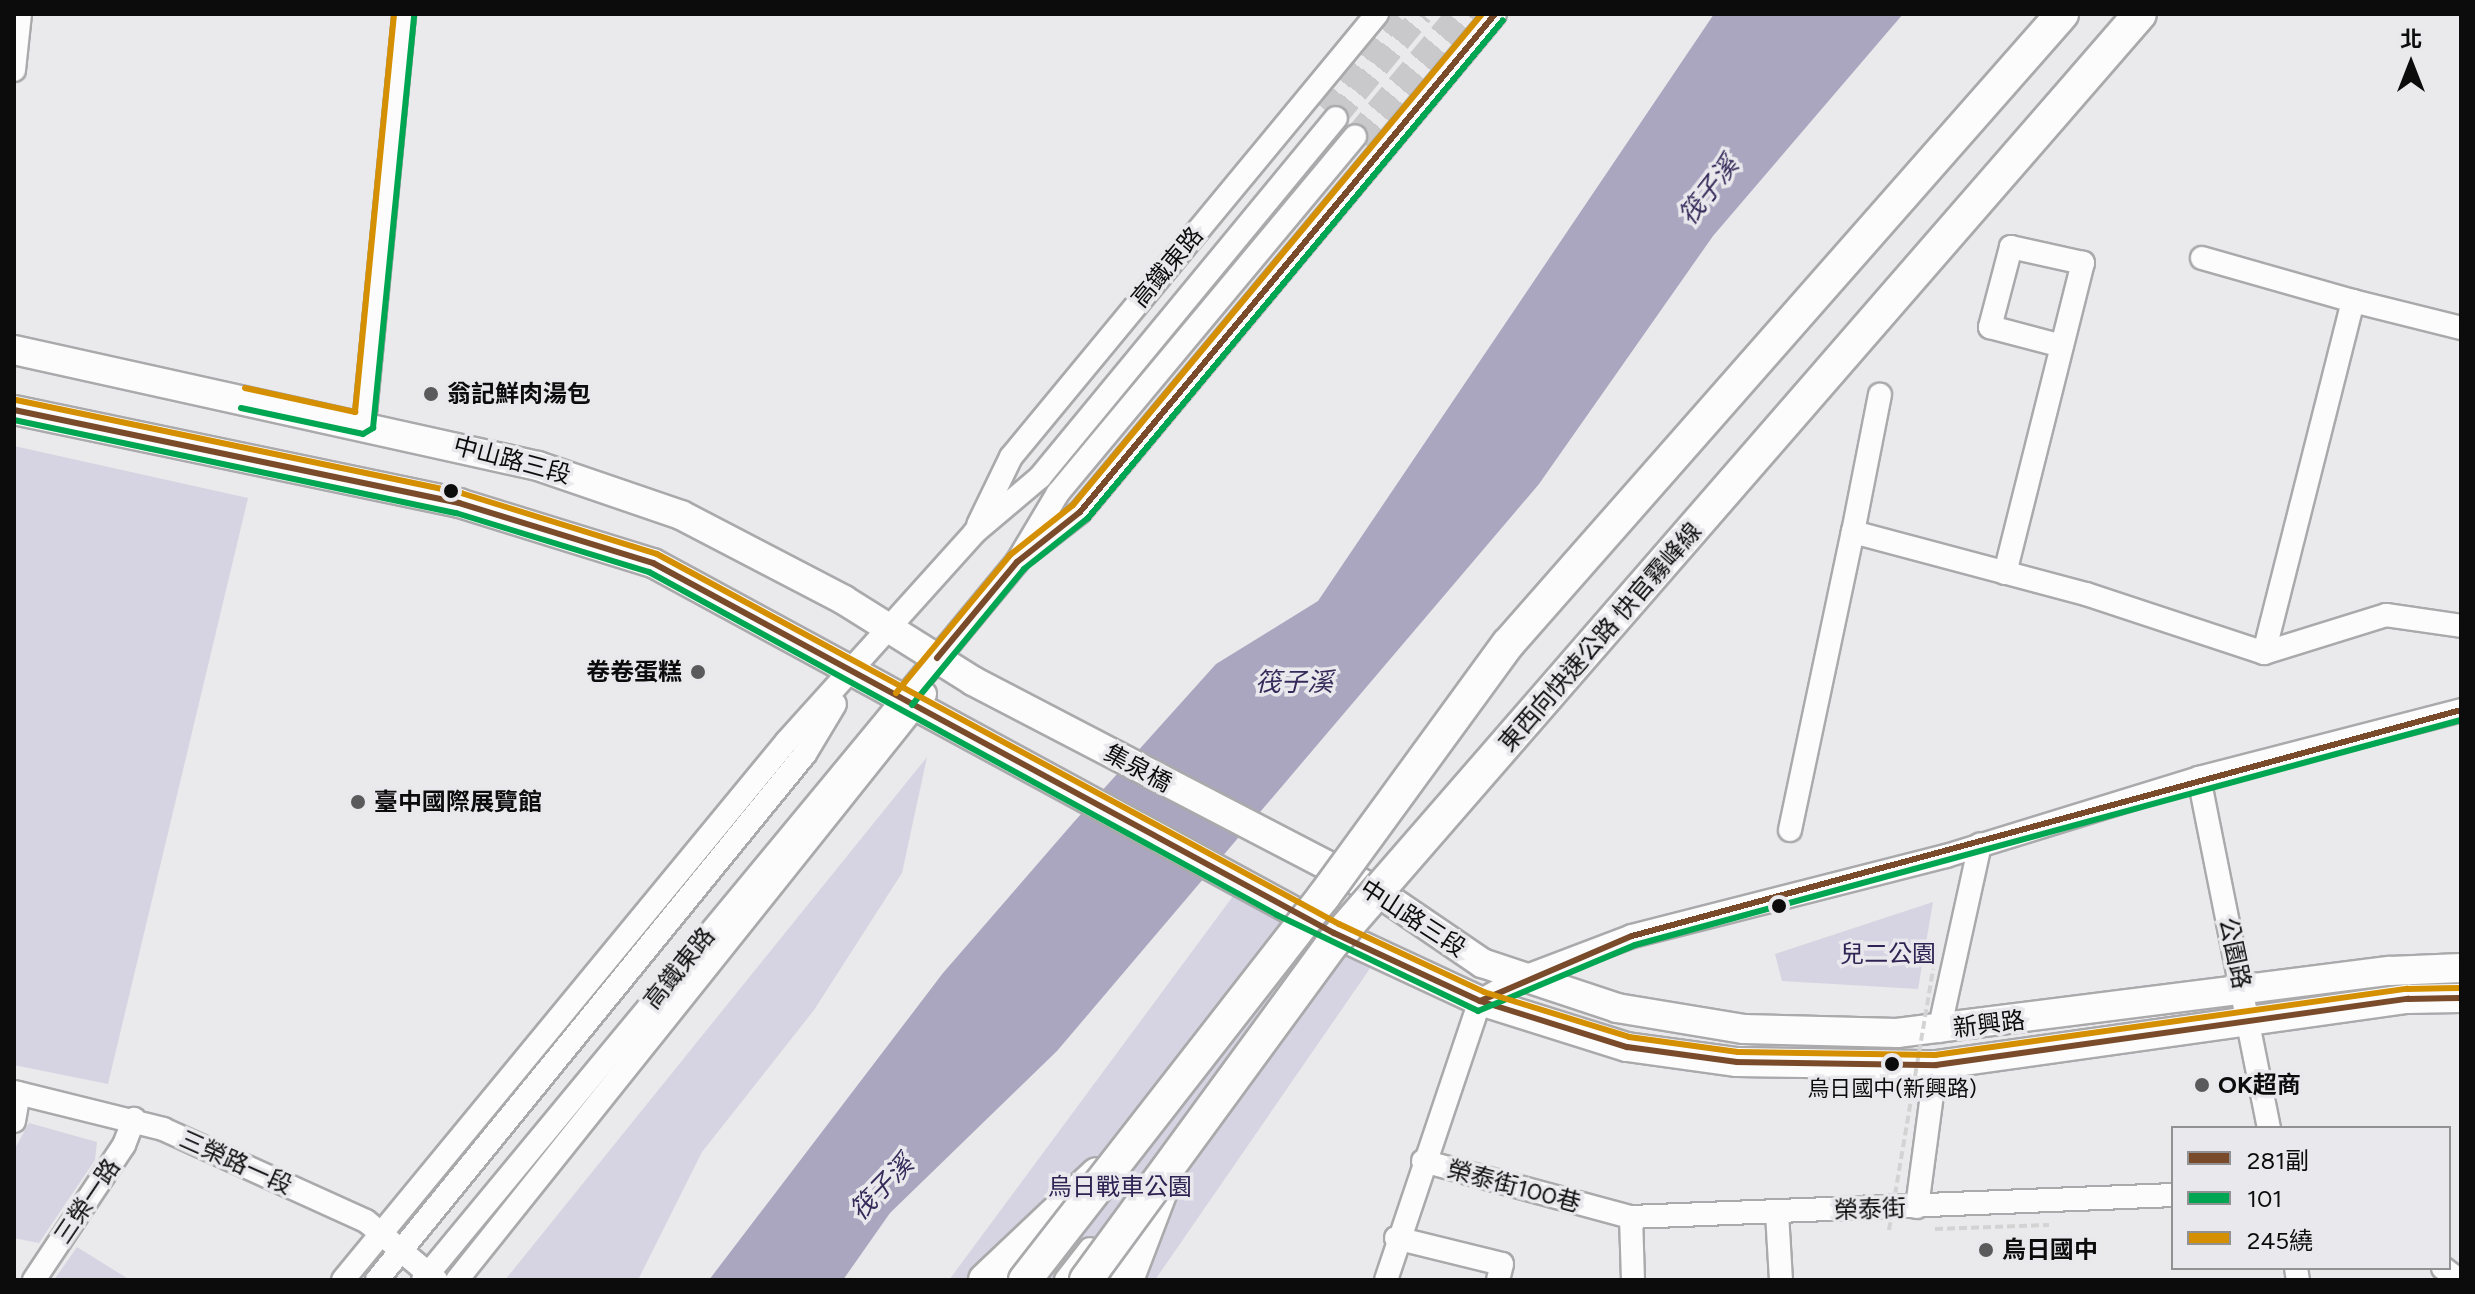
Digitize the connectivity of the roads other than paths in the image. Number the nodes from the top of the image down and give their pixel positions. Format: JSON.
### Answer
{"nodes":[{"id":1,"x":20,"y":14,"type":"edge"},
{"id":2,"x":404,"y":14,"type":"edge"},
{"id":3,"x":1377,"y":14,"type":"edge"},
{"id":4,"x":1495,"y":14,"type":"edge"},
{"id":5,"x":2062,"y":14,"type":"edge"},
{"id":6,"x":2140,"y":14,"type":"edge"},
{"id":7,"x":14,"y":70,"type":"edge"},
{"id":8,"x":1328,"y":112,"type":"tunnel mouth"},
{"id":9,"x":1362,"y":141,"type":"tunnel mouth"},
{"id":10,"x":2202,"y":258,"type":"dead end"},
{"id":11,"x":2353,"y":301,"type":"junction"},
{"id":12,"x":2461,"y":328,"type":"edge"},
{"id":13,"x":2062,"y":346,"type":"junction"},
{"id":14,"x":14,"y":350,"type":"edge"},
{"id":15,"x":1880,"y":395,"type":"dead end"},
{"id":16,"x":14,"y":410,"type":"edge"},
{"id":17,"x":364,"y":424,"type":"junction"},
{"id":18,"x":975,"y":532,"type":"junction"},
{"id":19,"x":1853,"y":532,"type":"junction"},
{"id":20,"x":1017,"y":562,"type":"junction"},
{"id":21,"x":2005,"y":573,"type":"junction"},
{"id":22,"x":2461,"y":626,"type":"edge"},
{"id":23,"x":892,"y":629,"type":"junction"},
{"id":24,"x":2264,"y":653,"type":"junction"},
{"id":25,"x":937,"y":658,"type":"junction"},
{"id":26,"x":854,"y":672,"type":"junction"},
{"id":27,"x":969,"y":679,"type":"joint"},
{"id":28,"x":920,"y":708,"type":"junction"},
{"id":29,"x":2461,"y":710,"type":"edge"},
{"id":30,"x":2199,"y":778,"type":"junction"},
{"id":31,"x":1790,"y":830,"type":"dead end"},
{"id":32,"x":1980,"y":844,"type":"junction"},
{"id":33,"x":1307,"y":856,"type":"joint"},
{"id":34,"x":1322,"y":927,"type":"junction"},
{"id":35,"x":2461,"y":968,"type":"edge"},
{"id":36,"x":1519,"y":979,"type":"junction"},
{"id":37,"x":2243,"y":991,"type":"junction"},
{"id":38,"x":2461,"y":998,"type":"edge"},
{"id":39,"x":1480,"y":1001,"type":"junction"},
{"id":40,"x":2251,"y":1020,"type":"junction"},
{"id":41,"x":1939,"y":1031,"type":"junction"},
{"id":42,"x":1936,"y":1065,"type":"junction"},
{"id":43,"x":17,"y":1093,"type":"edge"},
{"id":44,"x":134,"y":1119,"type":"junction"},
{"id":45,"x":14,"y":1121,"type":"edge"},
{"id":46,"x":2269,"y":1126,"type":"edge"},
{"id":47,"x":1111,"y":1161,"type":"junction"},
{"id":48,"x":1423,"y":1161,"type":"junction"},
{"id":49,"x":1170,"y":1168,"type":"junction"},
{"id":50,"x":2171,"y":1195,"type":"edge"},
{"id":51,"x":1777,"y":1213,"type":"junction"},
{"id":52,"x":1631,"y":1217,"type":"junction"},
{"id":53,"x":1918,"y":1218,"type":"junction"},
{"id":54,"x":382,"y":1235,"type":"junction"},
{"id":55,"x":1396,"y":1238,"type":"junction"},
{"id":56,"x":402,"y":1251,"type":"junction"},
{"id":57,"x":429,"y":1278,"type":"edge"},
{"id":58,"x":34,"y":1280,"type":"edge"},
{"id":59,"x":343,"y":1280,"type":"edge"},
{"id":60,"x":377,"y":1280,"type":"edge"},
{"id":61,"x":457,"y":1280,"type":"edge"},
{"id":62,"x":985,"y":1280,"type":"edge"},
{"id":63,"x":1025,"y":1280,"type":"edge"},
{"id":64,"x":1041,"y":1280,"type":"edge"},
{"id":65,"x":1066,"y":1280,"type":"edge"},
{"id":66,"x":1086,"y":1280,"type":"edge"},
{"id":67,"x":1127,"y":1280,"type":"edge"},
{"id":68,"x":1386,"y":1280,"type":"edge"},
{"id":69,"x":1498,"y":1280,"type":"edge"},
{"id":70,"x":1633,"y":1280,"type":"edge"},
{"id":71,"x":1781,"y":1280,"type":"edge"}],
"edges":[{"from":1,"to":7,"type":"street"},
{"from":2,"to":17,"type":"street"},
{"from":3,"to":18,"type":"street","name":"高鐵東路"},
{"from":4,"to":20,"type":"street","name":"高鐵東路"},
{"from":5,"to":47,"type":"highway","bridge":true},
{"from":6,"to":49,"type":"highway","name":"東西向快速公路 快官霧峰線","bridge":true},
{"from":8,"to":18,"type":"street","name":"高鐵東路"},
{"from":9,"to":20,"type":"street","name":"高鐵東路"},
{"from":10,"to":11,"type":"street"},
{"from":11,"to":12,"type":"street"},
{"from":11,"to":24,"type":"street"},
{"from":13,"to":13,"type":"street"},
{"from":13,"to":21,"type":"street"},
{"from":14,"to":17,"type":"main road","name":"中山路三段"},
{"from":15,"to":19,"type":"street"},
{"from":16,"to":26,"type":"main road"},
{"from":17,"to":23,"type":"main road","name":"中山路三段"},
{"from":18,"to":23,"type":"street","name":"高鐵東路"},
{"from":19,"to":21,"type":"street"},
{"from":19,"to":31,"type":"street"},
{"from":20,"to":25,"type":"street","name":"高鐵東路"},
{"from":21,"to":24,"type":"street"},
{"from":22,"to":24,"type":"street"},
{"from":23,"to":25,"type":"main road","name":"中山路三段"},
{"from":23,"to":26,"type":"street","name":"高鐵東路"},
{"from":25,"to":27,"type":"main road","name":"中山路三段"},
{"from":25,"to":28,"type":"street","name":"高鐵東路"},
{"from":26,"to":28,"type":"main road"},
{"from":26,"to":54,"type":"street","name":"高鐵東路"},
{"from":26,"to":56,"type":"street","name":"高鐵東路"},
{"from":27,"to":33,"type":"main road","name":"集泉橋"},
{"from":28,"to":34,"type":"main road","name":"中山路三段"},
{"from":28,"to":57,"type":"street","name":"高鐵東路"},
{"from":28,"to":61,"type":"street","name":"高鐵東路"},
{"from":29,"to":30,"type":"street"},
{"from":30,"to":32,"type":"street"},
{"from":30,"to":37,"type":"street","name":"公園路"},
{"from":32,"to":36,"type":"street"},
{"from":32,"to":41,"type":"street"},
{"from":33,"to":36,"type":"main road","name":"中山路三段"},
{"from":34,"to":39,"type":"main road","name":"中山路三段"},
{"from":34,"to":64,"type":"street"},
{"from":34,"to":65,"type":"street"},
{"from":35,"to":37,"type":"main road","name":"新興路"},
{"from":36,"to":39,"type":"street"},
{"from":36,"to":41,"type":"main road","name":"新興路"},
{"from":37,"to":40,"type":"street","name":"公園路"},
{"from":37,"to":41,"type":"main road","name":"新興路"},
{"from":38,"to":40,"type":"main road","name":"新興路"},
{"from":39,"to":42,"type":"main road","name":"新興路"},
{"from":39,"to":48,"type":"street","name":"榮泰街100巷"},
{"from":40,"to":42,"type":"main road","name":"新興路"},
{"from":40,"to":46,"type":"street","name":"公園路"},
{"from":42,"to":53,"type":"street"},
{"from":43,"to":44,"type":"street","name":"三榮路一段"},
{"from":43,"to":45,"type":"street"},
{"from":44,"to":54,"type":"street","name":"三榮路一段"},
{"from":44,"to":58,"type":"street","name":"三榮一路"},
{"from":47,"to":62,"type":"highway"},
{"from":47,"to":63,"type":"highway","bridge":true},
{"from":48,"to":52,"type":"street","name":"榮泰街100巷"},
{"from":48,"to":55,"type":"street"},
{"from":49,"to":66,"type":"highway","name":"東西向快速公路 快官霧峰線","bridge":true},
{"from":49,"to":67,"type":"highway"},
{"from":50,"to":53,"type":"street","name":"榮泰街"},
{"from":51,"to":52,"type":"street","name":"榮泰街"},
{"from":51,"to":53,"type":"street","name":"榮泰街"},
{"from":51,"to":71,"type":"street"},
{"from":52,"to":70,"type":"street"},
{"from":54,"to":56,"type":"street","name":"三榮路一段"},
{"from":54,"to":59,"type":"street","name":"高鐵東路"},
{"from":55,"to":68,"type":"street"},
{"from":55,"to":69,"type":"street"},
{"from":56,"to":57,"type":"street","name":"三榮路一段"},
{"from":56,"to":60,"type":"street","name":"高鐵東路"}]}
